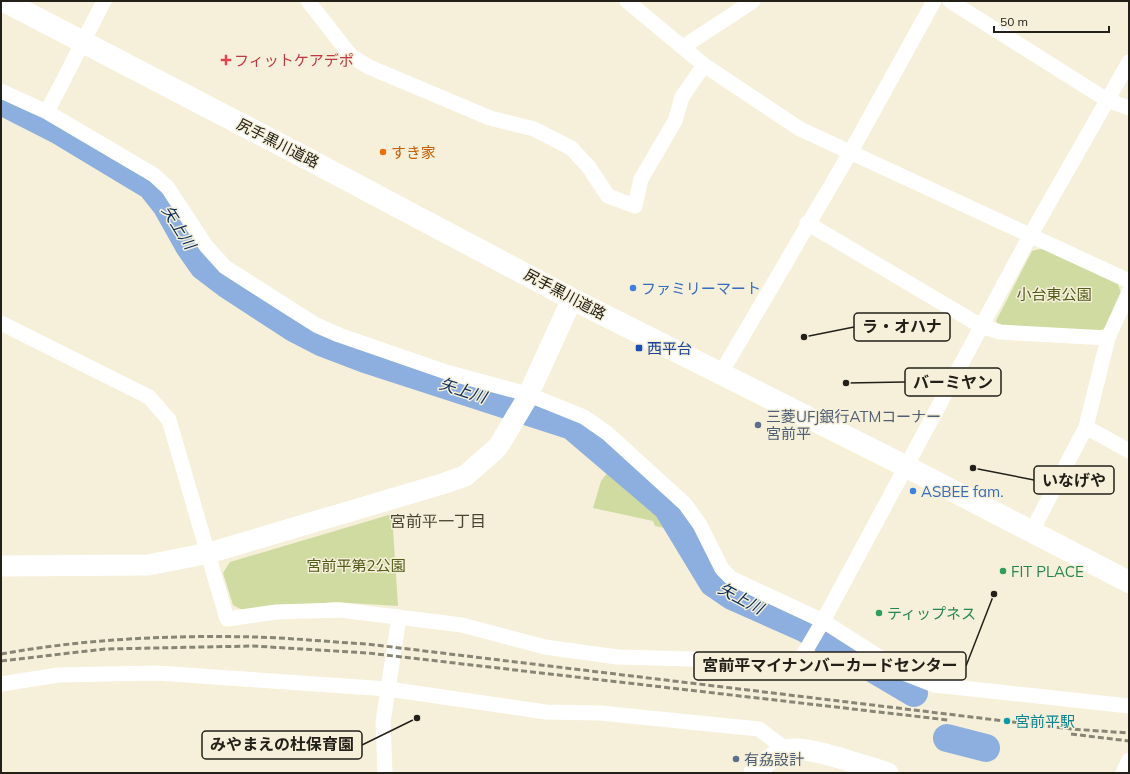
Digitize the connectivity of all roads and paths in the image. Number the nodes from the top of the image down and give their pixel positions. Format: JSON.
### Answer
{"nodes":[{"id":1,"x":4,"y":1,"type":"edge"},
{"id":2,"x":104,"y":1,"type":"edge"},
{"id":3,"x":308,"y":1,"type":"edge"},
{"id":4,"x":627,"y":1,"type":"edge"},
{"id":5,"x":753,"y":1,"type":"edge"},
{"id":6,"x":934,"y":1,"type":"edge"},
{"id":7,"x":950,"y":1,"type":"edge"},
{"id":8,"x":83,"y":41,"type":"junction"},
{"id":9,"x":683,"y":47,"type":"junction"},
{"id":10,"x":1129,"y":62,"type":"edge"},
{"id":11,"x":704,"y":65,"type":"junction"},
{"id":12,"x":1,"y":91,"type":"edge"},
{"id":13,"x":1107,"y":100,"type":"junction"},
{"id":14,"x":1129,"y":108,"type":"edge"},
{"id":15,"x":47,"y":112,"type":"junction"},
{"id":16,"x":850,"y":153,"type":"junction"},
{"id":17,"x":807,"y":223,"type":"junction"},
{"id":18,"x":1030,"y":236,"type":"junction"},
{"id":19,"x":1129,"y":281,"type":"edge"},
{"id":20,"x":1129,"y":292,"type":"edge"},
{"id":21,"x":572,"y":299,"type":"junction"},
{"id":22,"x":1,"y":322,"type":"edge"},
{"id":23,"x":981,"y":326,"type":"junction"},
{"id":24,"x":1108,"y":338,"type":"junction"},
{"id":25,"x":721,"y":373,"type":"junction"},
{"id":26,"x":523,"y":403,"type":"junction"},
{"id":27,"x":1086,"y":427,"type":"junction"},
{"id":28,"x":1129,"y":451,"type":"edge"},
{"id":29,"x":905,"y":466,"type":"junction"},
{"id":30,"x":1032,"y":531,"type":"junction"},
{"id":31,"x":209,"y":553,"type":"junction"},
{"id":32,"x":1,"y":566,"type":"edge"},
{"id":33,"x":1129,"y":582,"type":"edge"},
{"id":34,"x":398,"y":623,"type":"junction"},
{"id":35,"x":821,"y":626,"type":"junction"},
{"id":36,"x":389,"y":683,"type":"junction"},
{"id":37,"x":1,"y":684,"type":"edge"},
{"id":38,"x":1129,"y":706,"type":"edge"},
{"id":39,"x":787,"y":750,"type":"junction"},
{"id":40,"x":1129,"y":760,"type":"edge"},
{"id":41,"x":385,"y":773,"type":"edge"},
{"id":42,"x":754,"y":773,"type":"edge"},
{"id":43,"x":888,"y":773,"type":"edge"},
{"id":44,"x":1123,"y":773,"type":"edge"}],
"edges":[{"from":1,"to":8,"type":"main road","name":"尻手黒川道路"},
{"from":2,"to":8,"type":"street"},
{"from":3,"to":11,"type":"street"},
{"from":4,"to":9,"type":"street"},
{"from":5,"to":9,"type":"street"},
{"from":6,"to":16,"type":"street"},
{"from":7,"to":13,"type":"street"},
{"from":8,"to":15,"type":"street"},
{"from":8,"to":21,"type":"main road","name":"尻手黒川道路"},
{"from":9,"to":11,"type":"street"},
{"from":10,"to":13,"type":"street"},
{"from":11,"to":16,"type":"street"},
{"from":12,"to":15,"type":"street"},
{"from":13,"to":14,"type":"street"},
{"from":13,"to":18,"type":"street"},
{"from":15,"to":26,"type":"street"},
{"from":16,"to":17,"type":"street"},
{"from":16,"to":18,"type":"street"},
{"from":17,"to":23,"type":"street"},
{"from":17,"to":25,"type":"street"},
{"from":18,"to":19,"type":"street"},
{"from":18,"to":23,"type":"street"},
{"from":20,"to":24,"type":"street"},
{"from":21,"to":25,"type":"main road","name":"尻手黒川道路"},
{"from":21,"to":26,"type":"street"},
{"from":22,"to":31,"type":"street"},
{"from":23,"to":24,"type":"street"},
{"from":23,"to":29,"type":"street"},
{"from":24,"to":27,"type":"street"},
{"from":25,"to":29,"type":"main road","name":"尻手黒川道路"},
{"from":26,"to":31,"type":"street"},
{"from":26,"to":35,"type":"street"},
{"from":27,"to":28,"type":"street"},
{"from":27,"to":30,"type":"street"},
{"from":29,"to":30,"type":"main road","name":"尻手黒川道路"},
{"from":29,"to":35,"type":"street"},
{"from":30,"to":33,"type":"main road","name":"尻手黒川道路"},
{"from":31,"to":32,"type":"street"},
{"from":31,"to":34,"type":"street"},
{"from":34,"to":35,"type":"street"},
{"from":34,"to":36,"type":"street"},
{"from":35,"to":38,"type":"street"},
{"from":36,"to":37,"type":"street"},
{"from":36,"to":39,"type":"street"},
{"from":36,"to":41,"type":"street"},
{"from":39,"to":42,"type":"street"},
{"from":39,"to":43,"type":"street"},
{"from":40,"to":44,"type":"street"}]}
